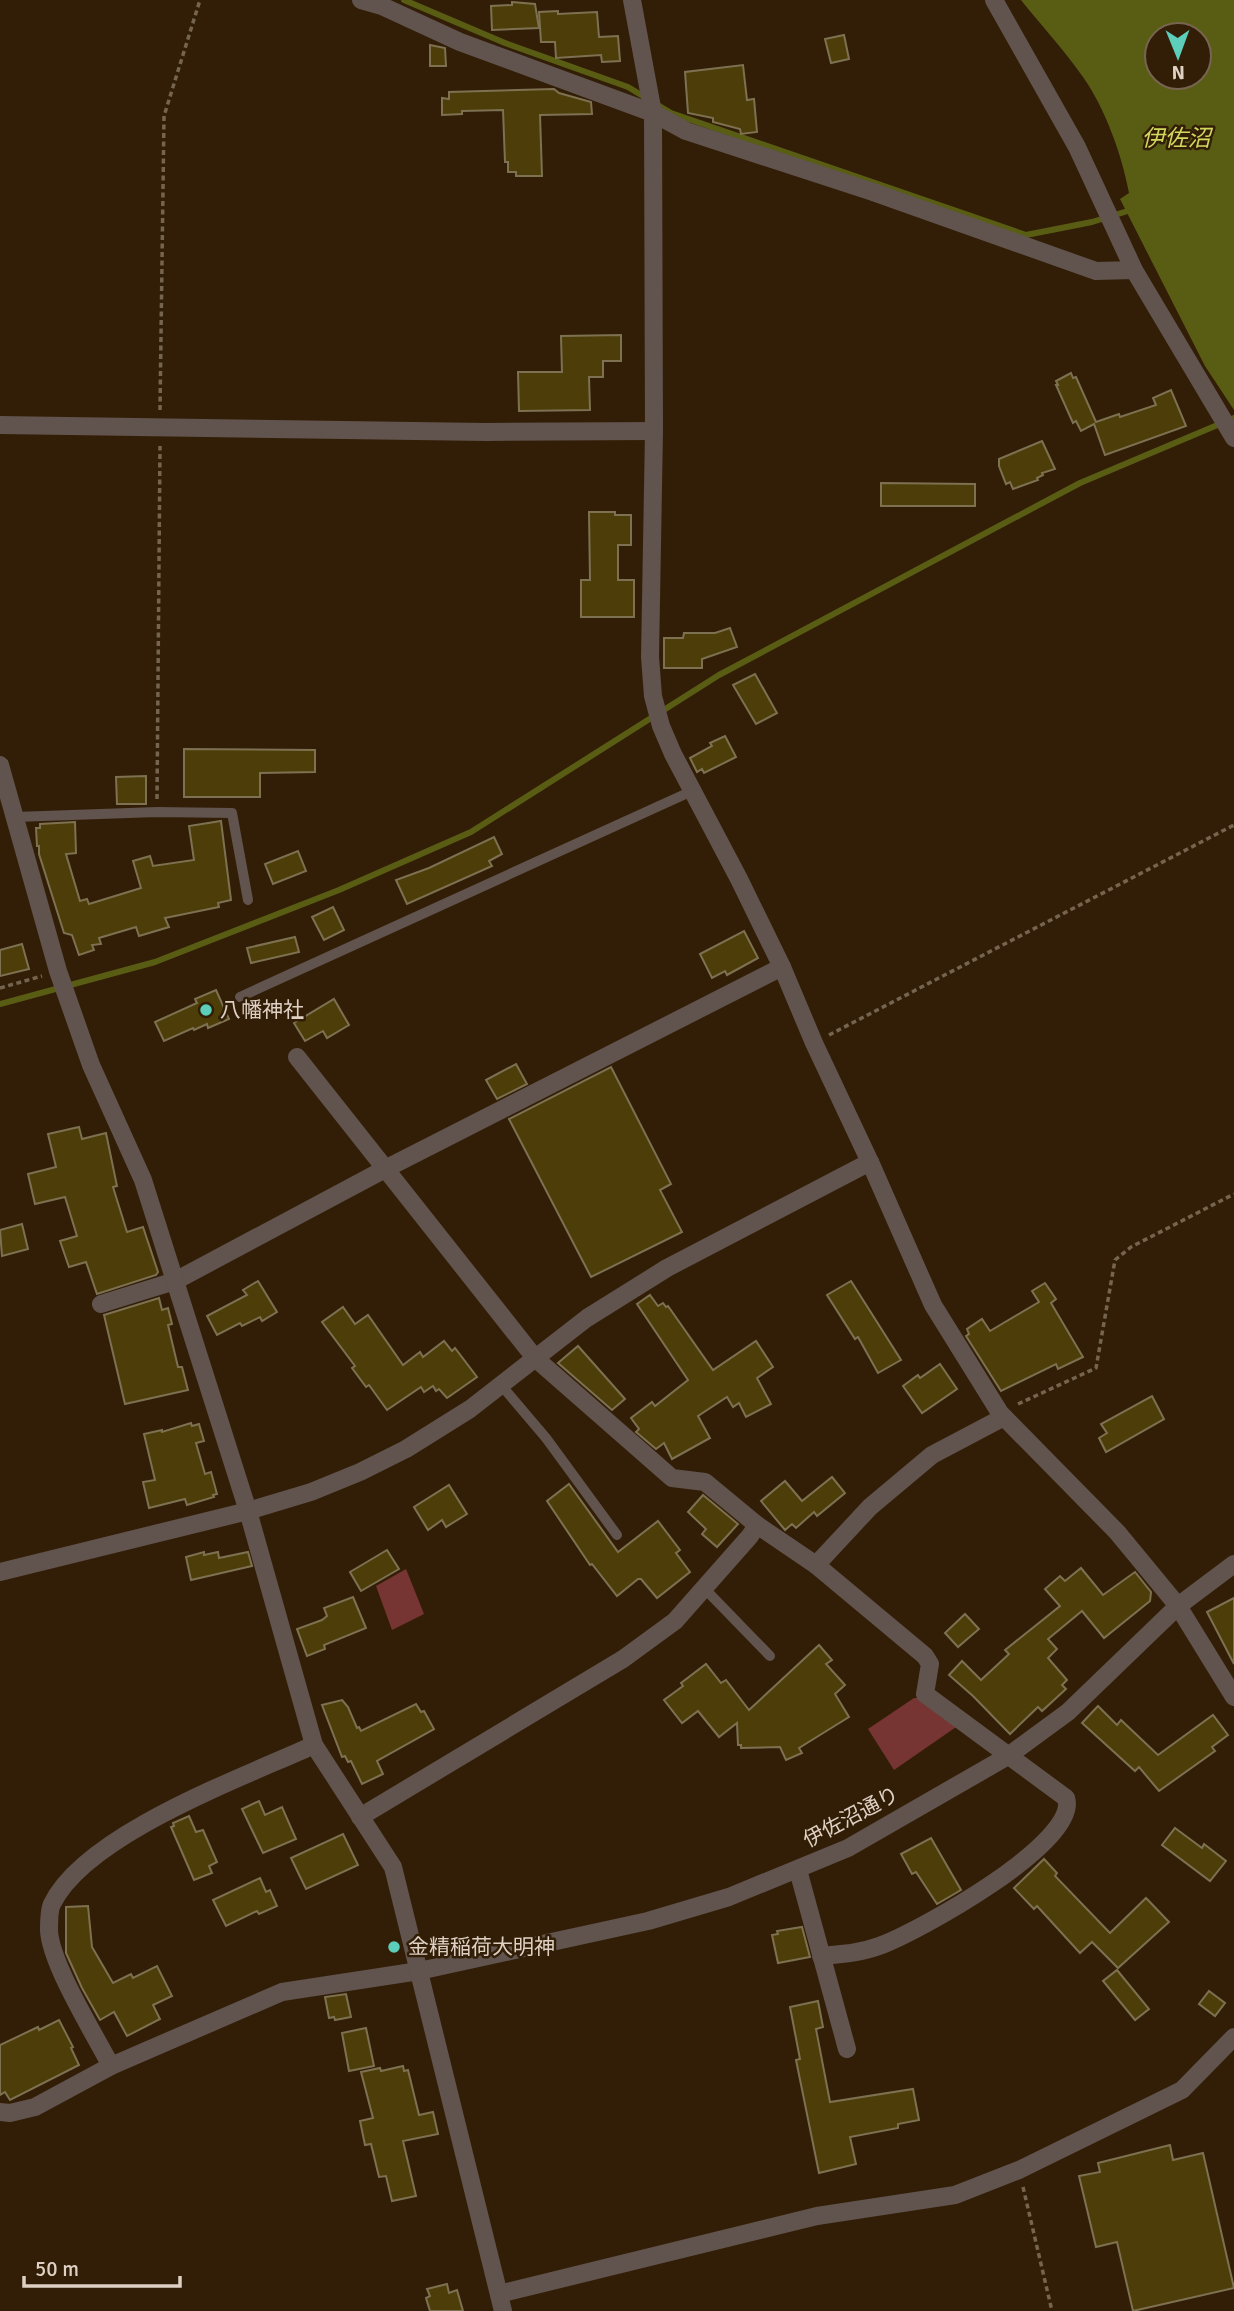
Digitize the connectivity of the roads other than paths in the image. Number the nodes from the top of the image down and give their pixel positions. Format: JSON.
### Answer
{"nodes":[{"id":1,"x":361,"y":0,"type":"edge"},
{"id":2,"x":632,"y":0,"type":"edge"},
{"id":3,"x":994,"y":0,"type":"edge"},
{"id":4,"x":382,"y":3,"type":"edge"},
{"id":5,"x":653,"y":113,"type":"junction"},
{"id":6,"x":1133,"y":270,"type":"junction"},
{"id":7,"x":0,"y":425,"type":"edge"},
{"id":8,"x":654,"y":431,"type":"junction"},
{"id":9,"x":1234,"y":438,"type":"edge"},
{"id":10,"x":0,"y":765,"type":"edge"},
{"id":11,"x":692,"y":791,"type":"junction"},
{"id":12,"x":15,"y":817,"type":"junction"},
{"id":13,"x":248,"y":900,"type":"dead end"},
{"id":14,"x":782,"y":967,"type":"junction"},
{"id":15,"x":240,"y":997,"type":"dead end"},
{"id":16,"x":297,"y":1057,"type":"dead end"},
{"id":17,"x":870,"y":1162,"type":"junction"},
{"id":18,"x":385,"y":1169,"type":"junction"},
{"id":19,"x":175,"y":1281,"type":"junction"},
{"id":20,"x":101,"y":1304,"type":"dead end"},
{"id":21,"x":535,"y":1358,"type":"junction"},
{"id":22,"x":501,"y":1385,"type":"junction"},
{"id":23,"x":1002,"y":1415,"type":"junction"},
{"id":24,"x":248,"y":1511,"type":"junction"},
{"id":25,"x":757,"y":1525,"type":"junction"},
{"id":26,"x":617,"y":1535,"type":"dead end"},
{"id":27,"x":1234,"y":1564,"type":"edge"},
{"id":28,"x":816,"y":1565,"type":"junction"},
{"id":29,"x":0,"y":1572,"type":"edge"},
{"id":30,"x":703,"y":1587,"type":"junction"},
{"id":31,"x":1178,"y":1606,"type":"junction"},
{"id":32,"x":770,"y":1656,"type":"dead end"},
{"id":33,"x":1234,"y":1698,"type":"edge"},
{"id":34,"x":314,"y":1745,"type":"junction"},
{"id":35,"x":1008,"y":1756,"type":"junction"},
{"id":36,"x":360,"y":1818,"type":"junction"},
{"id":37,"x":798,"y":1870,"type":"junction"},
{"id":38,"x":821,"y":1956,"type":"junction"},
{"id":39,"x":419,"y":1971,"type":"junction"},
{"id":40,"x":1234,"y":2037,"type":"edge"},
{"id":41,"x":847,"y":2049,"type":"dead end"},
{"id":42,"x":111,"y":2066,"type":"junction"},
{"id":43,"x":0,"y":2112,"type":"edge"},
{"id":44,"x":501,"y":2302,"type":"edge"}],
"edges":[{"from":1,"to":4,"type":"street"},
{"from":2,"to":5,"type":"street"},
{"from":3,"to":6,"type":"street"},
{"from":4,"to":5,"type":"street"},
{"from":5,"to":6,"type":"street"},
{"from":5,"to":8,"type":"street"},
{"from":6,"to":9,"type":"street"},
{"from":7,"to":8,"type":"street"},
{"from":8,"to":11,"type":"street"},
{"from":10,"to":12,"type":"street"},
{"from":11,"to":14,"type":"street"},
{"from":11,"to":15,"type":"lane"},
{"from":12,"to":13,"type":"lane"},
{"from":12,"to":19,"type":"street"},
{"from":14,"to":17,"type":"street"},
{"from":14,"to":18,"type":"street"},
{"from":16,"to":18,"type":"street"},
{"from":17,"to":21,"type":"street"},
{"from":17,"to":23,"type":"street"},
{"from":18,"to":19,"type":"street"},
{"from":18,"to":21,"type":"street"},
{"from":19,"to":20,"type":"street"},
{"from":19,"to":24,"type":"street"},
{"from":21,"to":22,"type":"street"},
{"from":21,"to":25,"type":"street"},
{"from":22,"to":24,"type":"street"},
{"from":22,"to":26,"type":"lane"},
{"from":23,"to":28,"type":"street"},
{"from":23,"to":31,"type":"street"},
{"from":24,"to":29,"type":"street"},
{"from":24,"to":34,"type":"street"},
{"from":25,"to":28,"type":"street"},
{"from":25,"to":30,"type":"street"},
{"from":27,"to":31,"type":"street","name":"伊佐沼通り"},
{"from":28,"to":35,"type":"street"},
{"from":30,"to":32,"type":"lane"},
{"from":30,"to":36,"type":"street"},
{"from":31,"to":33,"type":"street"},
{"from":31,"to":35,"type":"street","name":"伊佐沼通り"},
{"from":34,"to":36,"type":"street"},
{"from":34,"to":42,"type":"street"},
{"from":35,"to":37,"type":"street","name":"伊佐沼通り"},
{"from":35,"to":38,"type":"street"},
{"from":36,"to":39,"type":"street"},
{"from":37,"to":38,"type":"street"},
{"from":37,"to":39,"type":"street","name":"伊佐沼通り"},
{"from":38,"to":41,"type":"street"},
{"from":39,"to":42,"type":"street","name":"伊佐沼通り"},
{"from":39,"to":44,"type":"street"},
{"from":40,"to":44,"type":"street"},
{"from":42,"to":43,"type":"street","name":"伊佐沼通り"}]}
